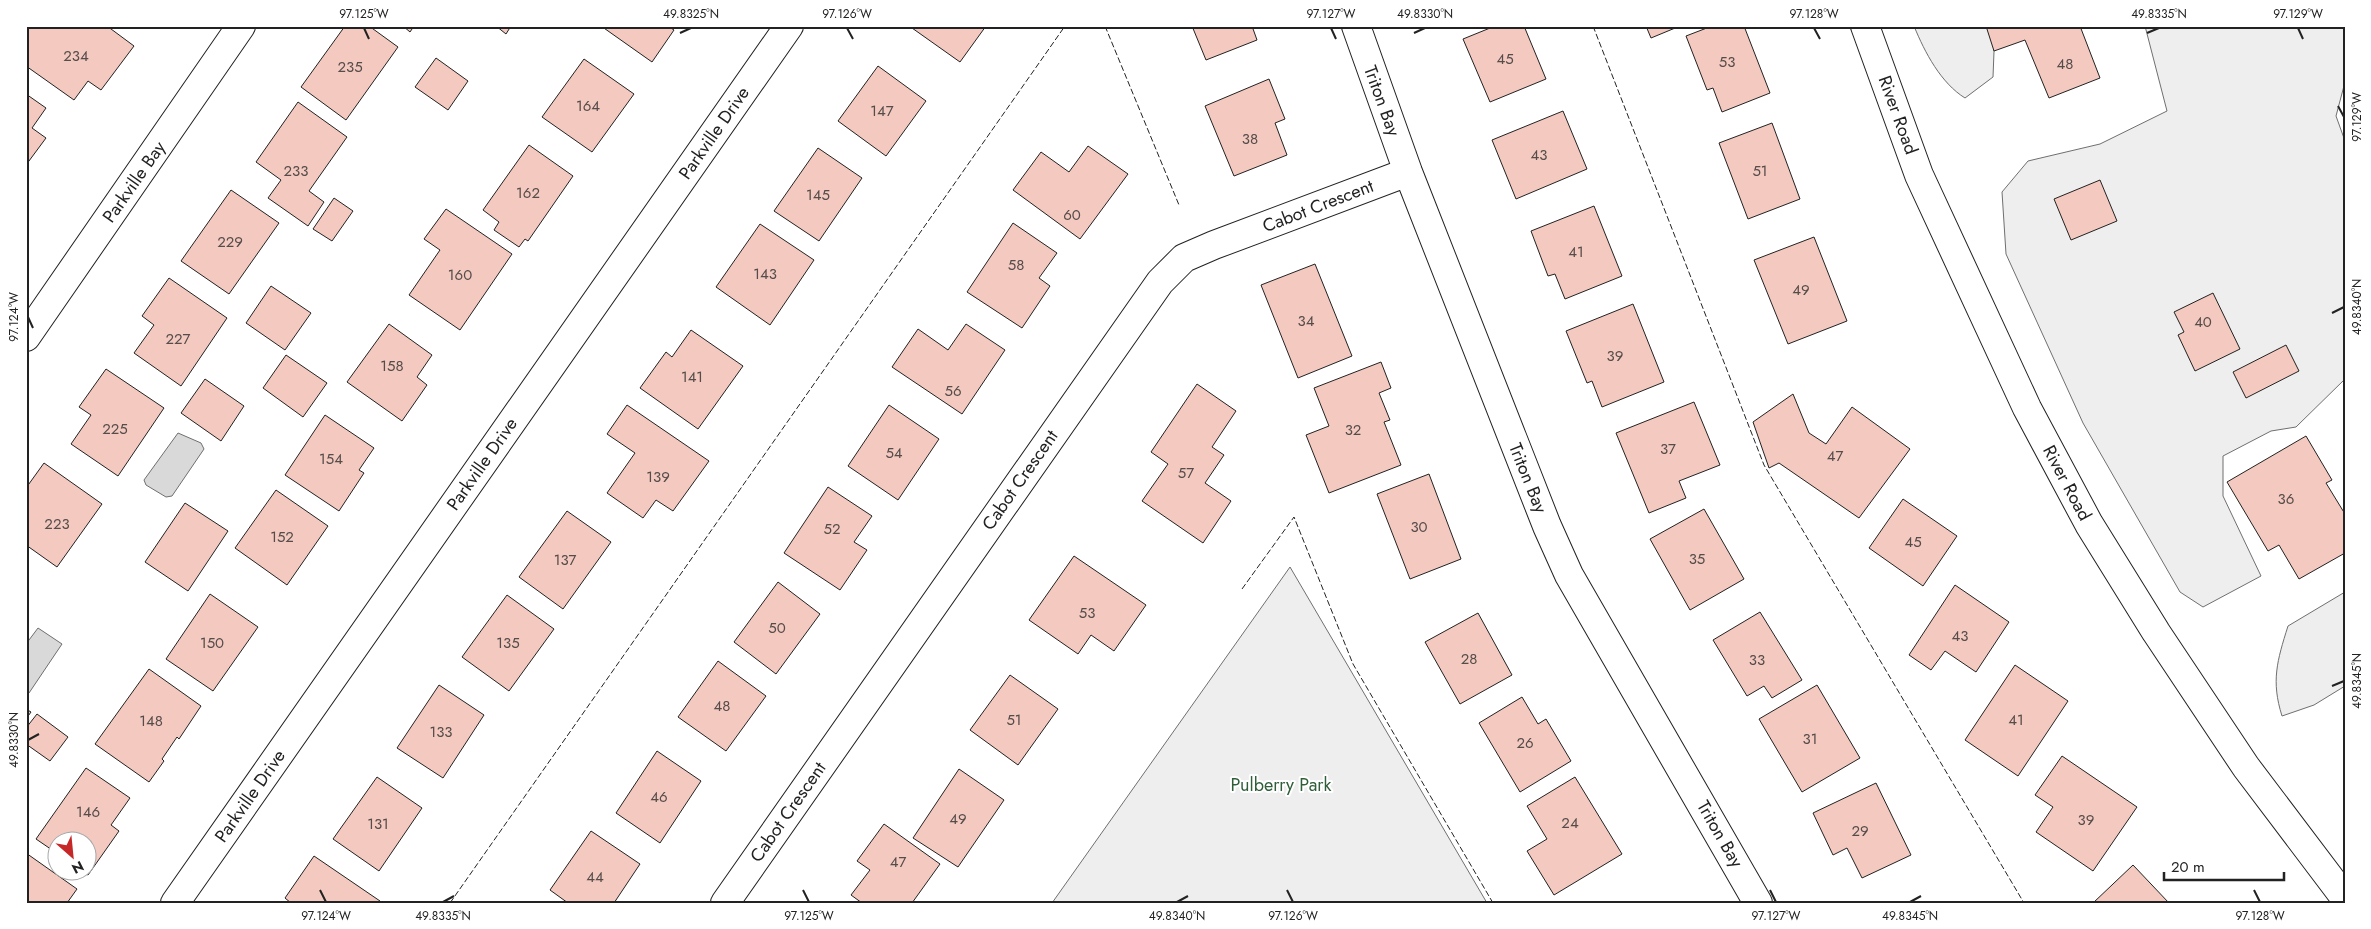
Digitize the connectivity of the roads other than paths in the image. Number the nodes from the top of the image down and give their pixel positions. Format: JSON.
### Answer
{"nodes":[{"id":1,"x":241,"y":26,"type":"edge"},
{"id":2,"x":788,"y":26,"type":"edge"},
{"id":3,"x":1356,"y":26,"type":"edge"},
{"id":4,"x":1865,"y":26,"type":"edge"},
{"id":5,"x":1408,"y":172,"type":"junction"},
{"id":6,"x":26,"y":337,"type":"edge"},
{"id":7,"x":2345,"y":898,"type":"edge"},
{"id":8,"x":176,"y":903,"type":"edge"},
{"id":9,"x":725,"y":903,"type":"edge"},
{"id":10,"x":1758,"y":903,"type":"edge"}],
"edges":[{"from":1,"to":6,"type":"street","name":"Parkville Bay"},
{"from":2,"to":8,"type":"street","name":"Parkville Drive"},
{"from":3,"to":5,"type":"street","name":"Triton Bay"},
{"from":4,"to":7,"type":"street","name":"River Road"},
{"from":5,"to":9,"type":"street","name":"Cabot Crescent"},
{"from":5,"to":10,"type":"street","name":"Triton Bay"}]}
